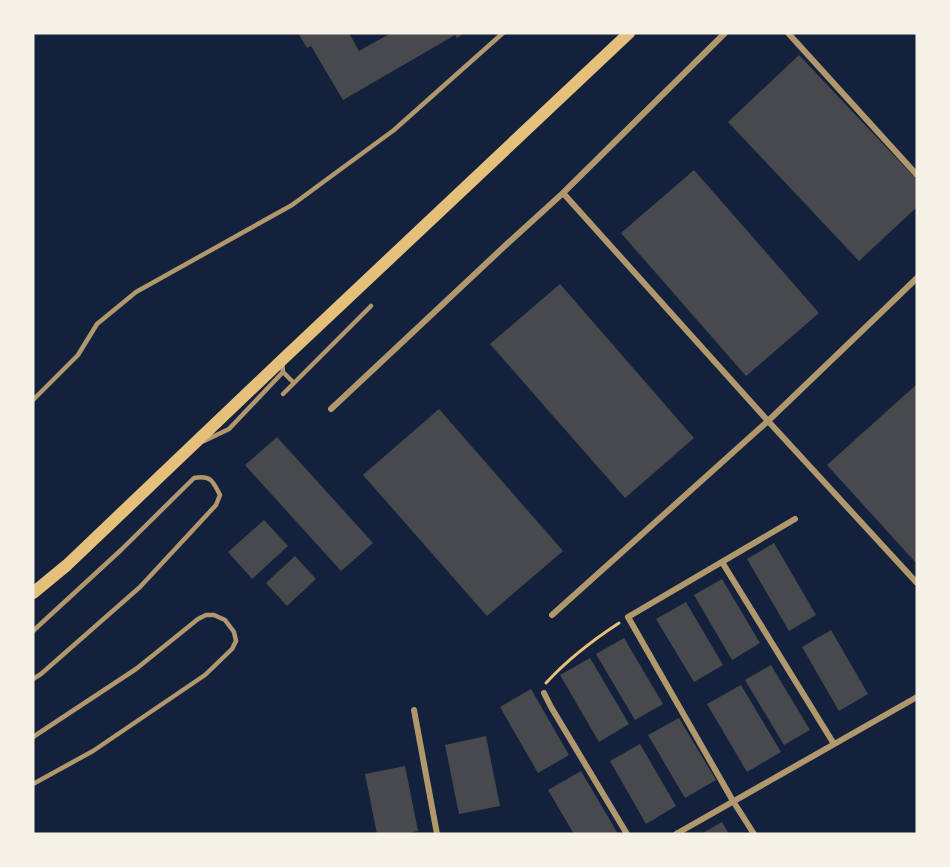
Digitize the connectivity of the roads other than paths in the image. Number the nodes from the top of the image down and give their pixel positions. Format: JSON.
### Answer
{"nodes":[{"id":1,"x":503,"y":33,"type":"edge"},
{"id":2,"x":629,"y":33,"type":"edge"},
{"id":3,"x":726,"y":33,"type":"edge"},
{"id":4,"x":788,"y":33,"type":"edge"},
{"id":5,"x":917,"y":175,"type":"edge"},
{"id":6,"x":563,"y":193,"type":"junction"},
{"id":7,"x":917,"y":278,"type":"edge"},
{"id":8,"x":372,"y":306,"type":"dead end"},
{"id":9,"x":283,"y":366,"type":"junction"},
{"id":10,"x":294,"y":383,"type":"junction"},
{"id":11,"x":283,"y":394,"type":"dead end"},
{"id":12,"x":33,"y":400,"type":"edge"},
{"id":13,"x":331,"y":409,"type":"dead end"},
{"id":14,"x":768,"y":421,"type":"junction"},
{"id":15,"x":795,"y":519,"type":"dead end"},
{"id":16,"x":722,"y":562,"type":"junction"},
{"id":17,"x":917,"y":582,"type":"edge"},
{"id":18,"x":33,"y":593,"type":"edge"},
{"id":19,"x":552,"y":615,"type":"dead end"},
{"id":20,"x":33,"y":631,"type":"edge"},
{"id":21,"x":33,"y":680,"type":"edge"},
{"id":22,"x":544,"y":693,"type":"road end"},
{"id":23,"x":917,"y":697,"type":"edge"},
{"id":24,"x":414,"y":710,"type":"dead end"},
{"id":25,"x":33,"y":737,"type":"edge"},
{"id":26,"x":834,"y":744,"type":"junction"},
{"id":27,"x":33,"y":784,"type":"edge"},
{"id":28,"x":733,"y":801,"type":"junction"},
{"id":29,"x":437,"y":834,"type":"edge"},
{"id":30,"x":627,"y":834,"type":"edge"},
{"id":31,"x":676,"y":834,"type":"edge"},
{"id":32,"x":754,"y":834,"type":"edge"}],
"edges":[{"from":1,"to":12,"type":"lane"},
{"from":2,"to":9,"type":"main road"},
{"from":3,"to":6,"type":"street"},
{"from":4,"to":5,"type":"street"},
{"from":6,"to":13,"type":"street"},
{"from":6,"to":14,"type":"street"},
{"from":7,"to":14,"type":"street"},
{"from":8,"to":10,"type":"lane"},
{"from":9,"to":10,"type":"lane"},
{"from":9,"to":18,"type":"main road"},
{"from":10,"to":11,"type":"lane"},
{"from":14,"to":17,"type":"street"},
{"from":14,"to":19,"type":"street"},
{"from":15,"to":16,"type":"street"},
{"from":16,"to":26,"type":"street"},
{"from":16,"to":28,"type":"street"},
{"from":20,"to":21,"type":"lane"},
{"from":22,"to":30,"type":"street"},
{"from":23,"to":26,"type":"street"},
{"from":24,"to":29,"type":"street"},
{"from":25,"to":27,"type":"lane"},
{"from":26,"to":28,"type":"street"},
{"from":28,"to":31,"type":"street"},
{"from":28,"to":32,"type":"street"}]}
